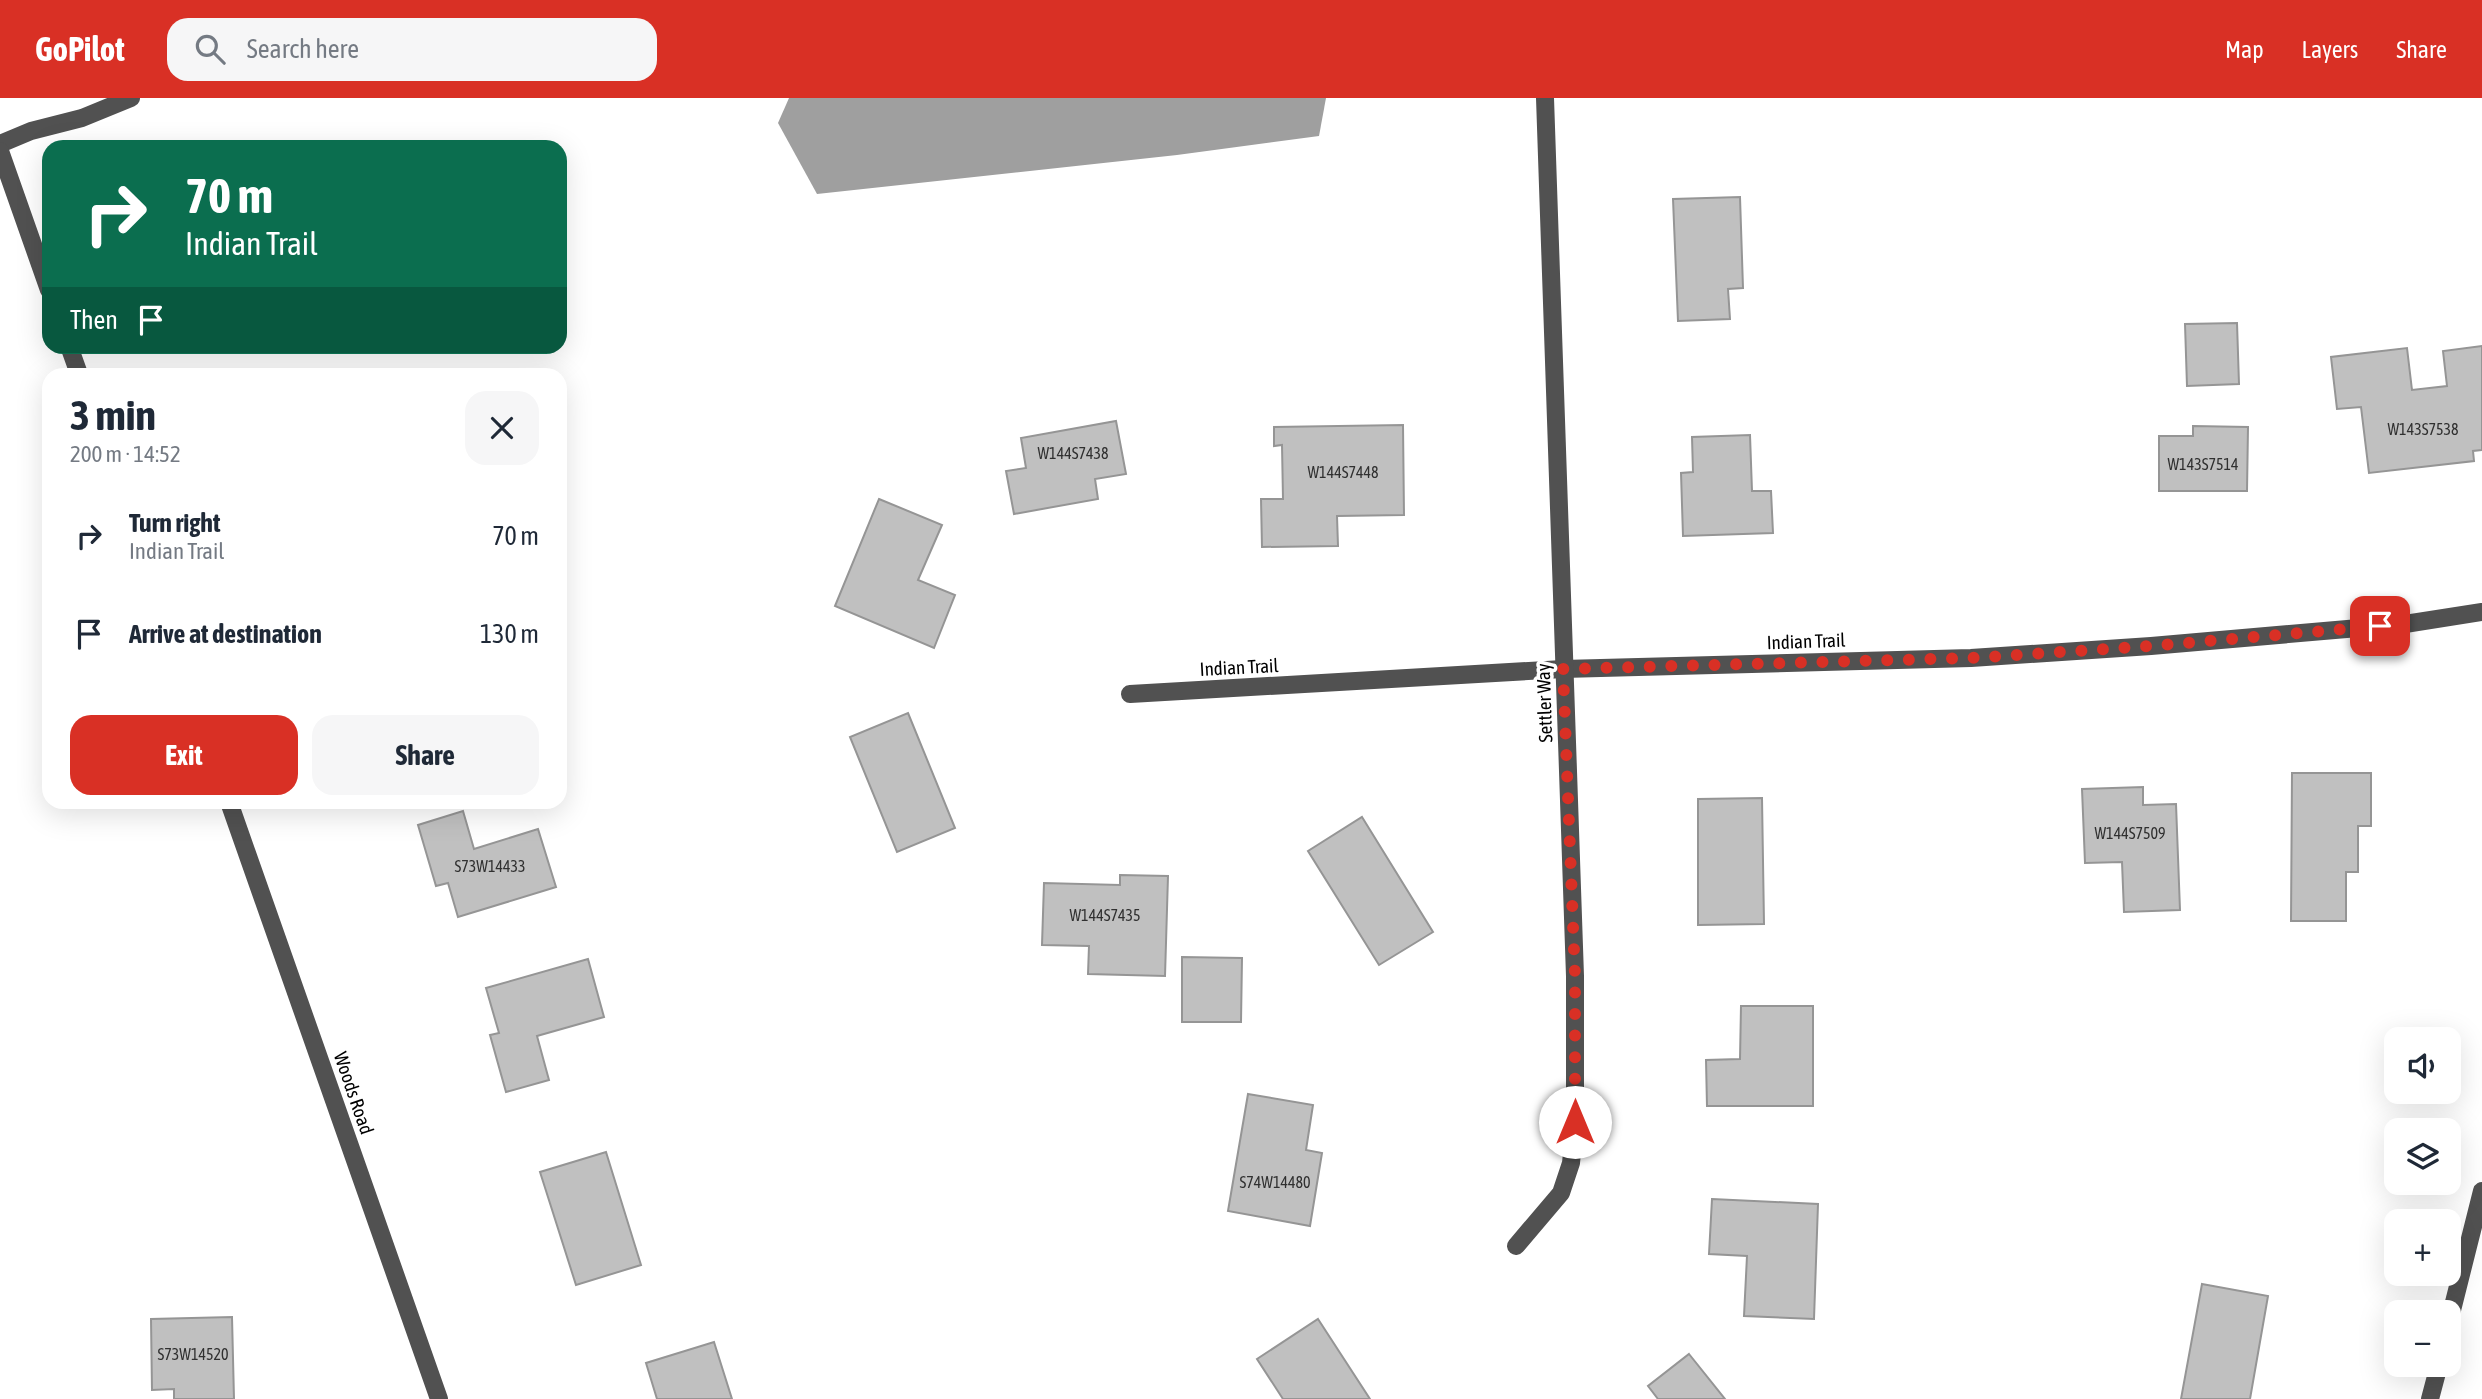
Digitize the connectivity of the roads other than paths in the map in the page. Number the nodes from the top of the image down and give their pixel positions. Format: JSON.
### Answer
{"nodes":[{"id":1,"x":131,"y":98,"type":"edge"},
{"id":2,"x":1545,"y":98,"type":"edge"},
{"id":3,"x":0,"y":144,"type":"edge"},
{"id":4,"x":0,"y":151,"type":"edge"},
{"id":5,"x":42,"y":270,"type":"edge"},
{"id":6,"x":2482,"y":612,"type":"edge"},
{"id":7,"x":1563,"y":669,"type":"junction"},
{"id":8,"x":1130,"y":694,"type":"dead end"},
{"id":9,"x":231,"y":809,"type":"edge"},
{"id":10,"x":2482,"y":1191,"type":"edge"},
{"id":11,"x":1516,"y":1246,"type":"dead end"},
{"id":12,"x":2455,"y":1300,"type":"edge"},
{"id":13,"x":2436,"y":1377,"type":"edge"},
{"id":14,"x":439,"y":1399,"type":"edge"},
{"id":15,"x":2430,"y":1399,"type":"edge"}],
"edges":[{"from":1,"to":3,"type":"street"},
{"from":2,"to":7,"type":"street","name":"Settler Way"},
{"from":4,"to":5,"type":"street"},
{"from":6,"to":7,"type":"street","name":"Indian Trail"},
{"from":7,"to":8,"type":"street","name":"Indian Trail"},
{"from":7,"to":11,"type":"street","name":"Settler Way"},
{"from":9,"to":14,"type":"street","name":"Woods Road"},
{"from":10,"to":12,"type":"street"},
{"from":13,"to":15,"type":"street"}]}
